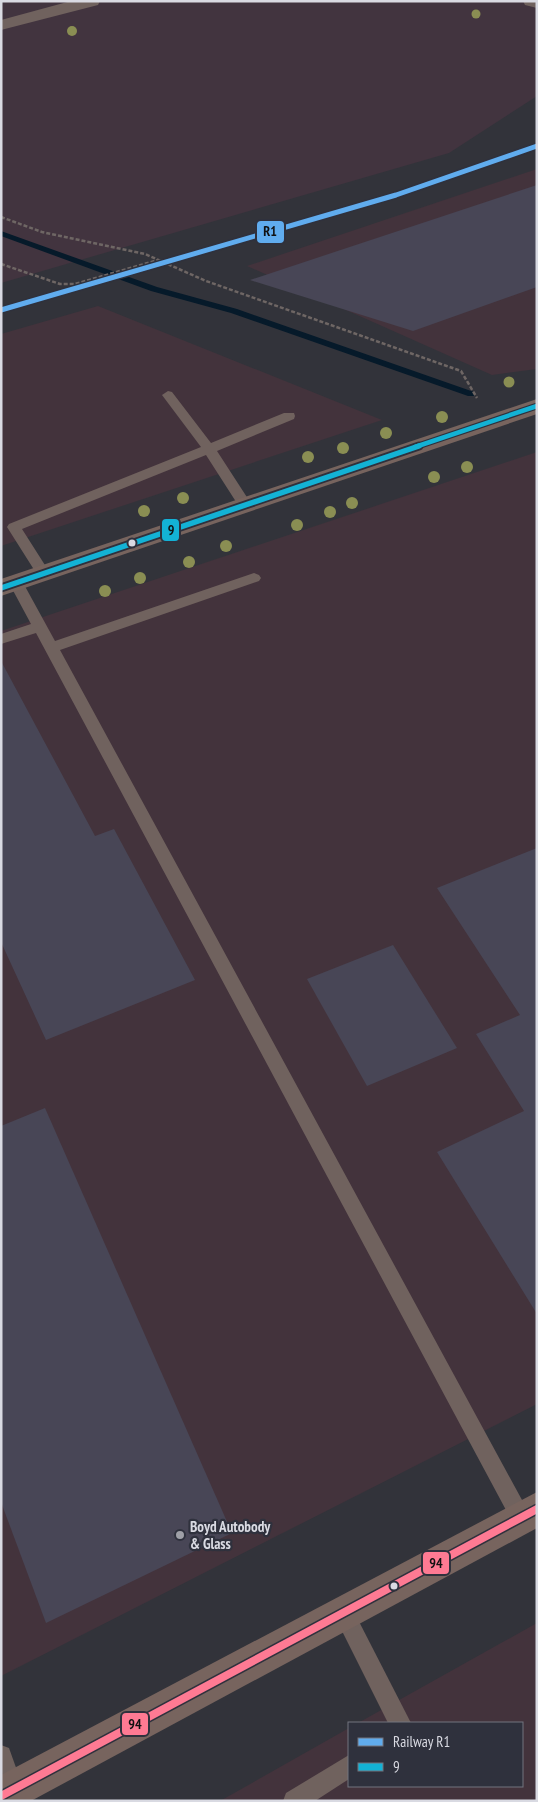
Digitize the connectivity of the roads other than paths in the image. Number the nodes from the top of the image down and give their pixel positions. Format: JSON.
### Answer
{"nodes":[{"id":1,"x":92,"y":1,"type":"edge"},
{"id":2,"x":531,"y":1,"type":"edge"},
{"id":3,"x":537,"y":3,"type":"edge"},
{"id":4,"x":1,"y":26,"type":"edge"},
{"id":5,"x":168,"y":395,"type":"dead end"},
{"id":6,"x":537,"y":406,"type":"edge"},
{"id":7,"x":289,"y":416,"type":"dead end"},
{"id":8,"x":209,"y":449,"type":"junction"},
{"id":9,"x":245,"y":505,"type":"junction"},
{"id":10,"x":43,"y":573,"type":"junction"},
{"id":11,"x":254,"y":578,"type":"dead end"},
{"id":12,"x":9,"y":585,"type":"edge"},
{"id":13,"x":40,"y":626,"type":"junction"},
{"id":14,"x":1,"y":639,"type":"edge"},
{"id":15,"x":51,"y":648,"type":"junction"},
{"id":16,"x":529,"y":1513,"type":"edge"},
{"id":17,"x":344,"y":1613,"type":"junction"},
{"id":18,"x":399,"y":1722,"type":"edge"},
{"id":19,"x":1,"y":1756,"type":"edge"},
{"id":20,"x":348,"y":1767,"type":"edge"},
{"id":21,"x":7,"y":1793,"type":"edge"},
{"id":22,"x":294,"y":1801,"type":"edge"}],
"edges":[{"from":1,"to":4,"type":"street"},
{"from":2,"to":3,"type":"street"},
{"from":5,"to":8,"type":"lane"},
{"from":6,"to":9,"type":"street"},
{"from":7,"to":8,"type":"lane"},
{"from":8,"to":9,"type":"lane"},
{"from":8,"to":10,"type":"lane"},
{"from":9,"to":10,"type":"street"},
{"from":10,"to":12,"type":"street"},
{"from":11,"to":15,"type":"lane"},
{"from":12,"to":13,"type":"lane"},
{"from":13,"to":14,"type":"lane"},
{"from":13,"to":15,"type":"lane"},
{"from":15,"to":16,"type":"lane"},
{"from":16,"to":17,"type":"street"},
{"from":17,"to":18,"type":"lane"},
{"from":17,"to":21,"type":"street"},
{"from":19,"to":21,"type":"lane"},
{"from":20,"to":22,"type":"lane"}]}
